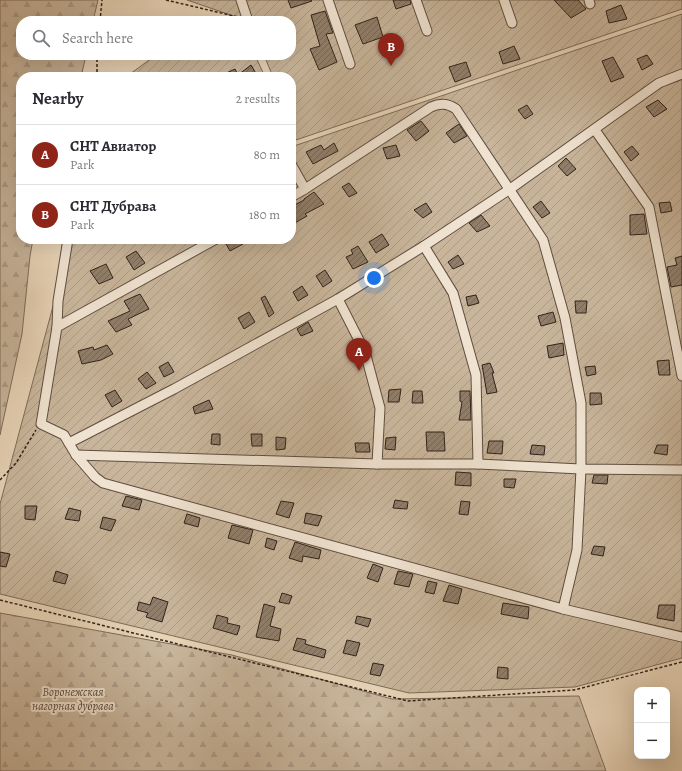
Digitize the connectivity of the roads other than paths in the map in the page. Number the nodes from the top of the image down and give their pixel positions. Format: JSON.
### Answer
{"nodes":[{"id":1,"x":241,"y":0,"type":"edge"},
{"id":2,"x":328,"y":0,"type":"edge"},
{"id":3,"x":416,"y":0,"type":"edge"},
{"id":4,"x":504,"y":0,"type":"edge"},
{"id":5,"x":246,"y":16,"type":"edge"},
{"id":6,"x":512,"y":22,"type":"dead end"},
{"id":7,"x":427,"y":31,"type":"dead end"},
{"id":8,"x":350,"y":64,"type":"dead end"},
{"id":9,"x":682,"y":74,"type":"edge"},
{"id":10,"x":595,"y":130,"type":"junction"},
{"id":11,"x":296,"y":173,"type":"edge"},
{"id":12,"x":305,"y":189,"type":"junction"},
{"id":13,"x":510,"y":189,"type":"junction"},
{"id":14,"x":296,"y":194,"type":"edge"},
{"id":15,"x":67,"y":244,"type":"edge"},
{"id":16,"x":207,"y":244,"type":"edge"},
{"id":17,"x":424,"y":246,"type":"junction"},
{"id":18,"x":338,"y":299,"type":"junction"},
{"id":19,"x":57,"y":327,"type":"junction"},
{"id":20,"x":682,"y":376,"type":"edge"},
{"id":21,"x":69,"y":443,"type":"junction"},
{"id":22,"x":76,"y":455,"type":"junction"},
{"id":23,"x":377,"y":464,"type":"junction"},
{"id":24,"x":478,"y":464,"type":"junction"},
{"id":25,"x":581,"y":469,"type":"junction"},
{"id":26,"x":682,"y":470,"type":"edge"},
{"id":27,"x":563,"y":609,"type":"junction"},
{"id":28,"x":682,"y":637,"type":"edge"}],
"edges":[{"from":1,"to":5,"type":"street"},
{"from":2,"to":8,"type":"street"},
{"from":3,"to":7,"type":"street"},
{"from":4,"to":6,"type":"street"},
{"from":9,"to":10,"type":"street"},
{"from":10,"to":13,"type":"street"},
{"from":10,"to":20,"type":"street"},
{"from":11,"to":12,"type":"street"},
{"from":12,"to":13,"type":"street"},
{"from":12,"to":14,"type":"street"},
{"from":13,"to":17,"type":"street"},
{"from":13,"to":25,"type":"street"},
{"from":15,"to":19,"type":"street"},
{"from":16,"to":19,"type":"street"},
{"from":17,"to":18,"type":"street"},
{"from":17,"to":24,"type":"street"},
{"from":18,"to":21,"type":"street"},
{"from":18,"to":23,"type":"street"},
{"from":19,"to":21,"type":"street"},
{"from":21,"to":22,"type":"street"},
{"from":22,"to":23,"type":"street"},
{"from":22,"to":27,"type":"street"},
{"from":23,"to":24,"type":"street"},
{"from":24,"to":25,"type":"street"},
{"from":25,"to":26,"type":"street"},
{"from":25,"to":27,"type":"street"},
{"from":27,"to":28,"type":"street"}]}
